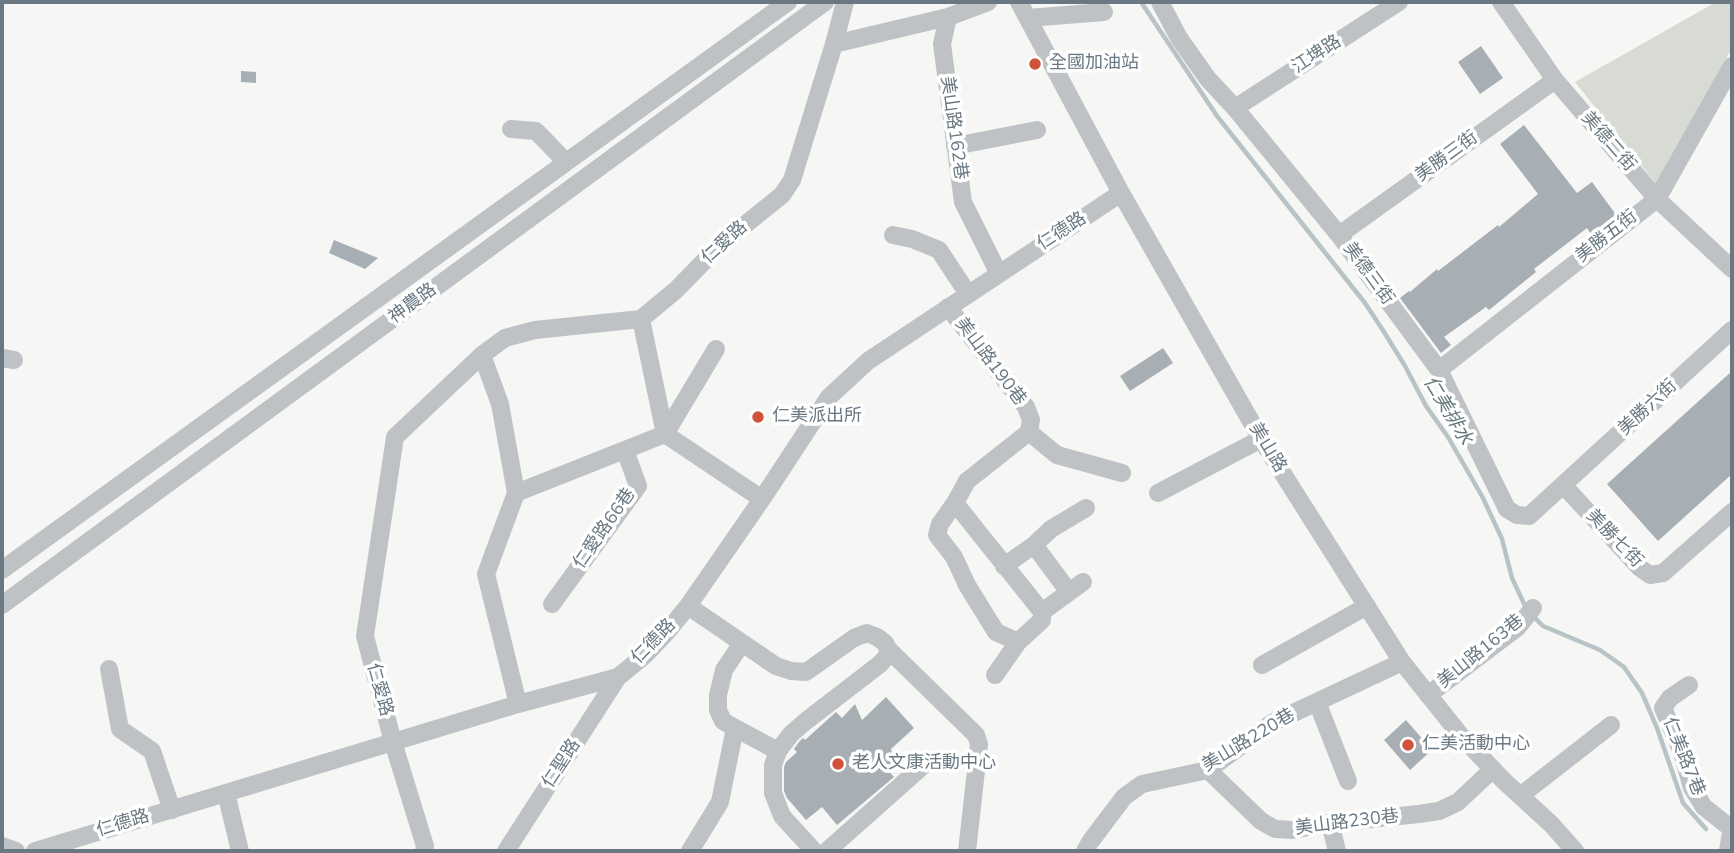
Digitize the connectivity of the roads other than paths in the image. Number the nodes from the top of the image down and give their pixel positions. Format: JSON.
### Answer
{"nodes":[{"id":1,"x":788,"y":2,"type":"edge"},
{"id":2,"x":825,"y":2,"type":"edge"},
{"id":3,"x":845,"y":2,"type":"edge"},
{"id":4,"x":988,"y":2,"type":"edge"},
{"id":5,"x":1160,"y":2,"type":"edge"},
{"id":6,"x":1399,"y":2,"type":"edge"},
{"id":7,"x":1501,"y":2,"type":"edge"},
{"id":8,"x":1024,"y":10,"type":"edge"},
{"id":9,"x":1104,"y":12,"type":"dead end"},
{"id":10,"x":948,"y":17,"type":"junction"},
{"id":11,"x":834,"y":44,"type":"junction"},
{"id":12,"x":1732,"y":66,"type":"edge"},
{"id":13,"x":1555,"y":80,"type":"junction"},
{"id":14,"x":1236,"y":108,"type":"junction"},
{"id":15,"x":511,"y":129,"type":"dead end"},
{"id":16,"x":1037,"y":130,"type":"dead end"},
{"id":17,"x":955,"y":146,"type":"junction"},
{"id":18,"x":566,"y":162,"type":"junction"},
{"id":19,"x":1121,"y":194,"type":"junction"},
{"id":20,"x":1657,"y":199,"type":"junction"},
{"id":21,"x":893,"y":235,"type":"dead end"},
{"id":22,"x":1339,"y":235,"type":"junction"},
{"id":23,"x":1732,"y":269,"type":"edge"},
{"id":24,"x":999,"y":274,"type":"junction"},
{"id":25,"x":968,"y":294,"type":"junction"},
{"id":26,"x":948,"y":307,"type":"junction"},
{"id":27,"x":641,"y":319,"type":"junction"},
{"id":28,"x":1732,"y":330,"type":"edge"},
{"id":29,"x":716,"y":349,"type":"dead end"},
{"id":30,"x":482,"y":355,"type":"junction"},
{"id":31,"x":1439,"y":370,"type":"junction"},
{"id":32,"x":1029,"y":432,"type":"junction"},
{"id":33,"x":665,"y":434,"type":"junction"},
{"id":34,"x":1261,"y":439,"type":"junction"},
{"id":35,"x":625,"y":450,"type":"junction"},
{"id":36,"x":1122,"y":473,"type":"dead end"},
{"id":37,"x":1564,"y":486,"type":"junction"},
{"id":38,"x":516,"y":493,"type":"junction"},
{"id":39,"x":1158,"y":493,"type":"dead end"},
{"id":40,"x":762,"y":499,"type":"junction"},
{"id":41,"x":955,"y":503,"type":"junction"},
{"id":42,"x":1086,"y":508,"type":"dead end"},
{"id":43,"x":1732,"y":512,"type":"edge"},
{"id":44,"x":1034,"y":545,"type":"junction"},
{"id":45,"x":1004,"y":566,"type":"junction"},
{"id":46,"x":2,"y":570,"type":"edge"},
{"id":47,"x":552,"y":604,"type":"dead end"},
{"id":48,"x":2,"y":605,"type":"edge"},
{"id":49,"x":688,"y":606,"type":"junction"},
{"id":50,"x":1367,"y":606,"type":"junction"},
{"id":51,"x":1042,"y":611,"type":"junction"},
{"id":52,"x":1529,"y":613,"type":"dead end"},
{"id":53,"x":1017,"y":642,"type":"junction"},
{"id":54,"x":742,"y":643,"type":"junction"},
{"id":55,"x":888,"y":649,"type":"junction"},
{"id":56,"x":1402,"y":662,"type":"junction"},
{"id":57,"x":1262,"y":665,"type":"dead end"},
{"id":58,"x":108,"y":669,"type":"dead end"},
{"id":59,"x":995,"y":676,"type":"dead end"},
{"id":60,"x":618,"y":677,"type":"junction"},
{"id":61,"x":1689,"y":685,"type":"dead end"},
{"id":62,"x":1428,"y":695,"type":"junction"},
{"id":63,"x":1317,"y":702,"type":"junction"},
{"id":64,"x":518,"y":704,"type":"junction"},
{"id":65,"x":1611,"y":725,"type":"dead end"},
{"id":66,"x":735,"y":729,"type":"junction"},
{"id":67,"x":393,"y":742,"type":"junction"},
{"id":68,"x":778,"y":751,"type":"junction"},
{"id":69,"x":926,"y":763,"type":"dead end"},
{"id":70,"x":1493,"y":769,"type":"junction"},
{"id":71,"x":1208,"y":770,"type":"junction"},
{"id":72,"x":1348,"y":781,"type":"dead end"},
{"id":73,"x":226,"y":793,"type":"junction"},
{"id":74,"x":1520,"y":796,"type":"junction"},
{"id":75,"x":172,"y":810,"type":"junction"},
{"id":76,"x":1330,"y":823,"type":"junction"},
{"id":77,"x":1732,"y":828,"type":"edge"},
{"id":78,"x":2,"y":846,"type":"edge"},
{"id":79,"x":16,"y":851,"type":"edge"},
{"id":80,"x":35,"y":851,"type":"edge"},
{"id":81,"x":240,"y":851,"type":"edge"},
{"id":82,"x":424,"y":851,"type":"edge"},
{"id":83,"x":506,"y":851,"type":"edge"},
{"id":84,"x":690,"y":851,"type":"edge"},
{"id":85,"x":814,"y":851,"type":"edge"},
{"id":86,"x":827,"y":851,"type":"edge"},
{"id":87,"x":967,"y":851,"type":"edge"},
{"id":88,"x":1085,"y":851,"type":"edge"},
{"id":89,"x":1337,"y":851,"type":"edge"},
{"id":90,"x":1575,"y":851,"type":"edge"},
{"id":91,"x":1728,"y":851,"type":"edge"}],
"edges":[{"from":1,"to":18,"type":"street","name":"神農路"},
{"from":2,"to":48,"type":"street","name":"神農路"},
{"from":3,"to":11,"type":"street","name":"仁愛路"},
{"from":4,"to":10,"type":"street"},
{"from":5,"to":14,"type":"street","name":"美德三街"},
{"from":6,"to":14,"type":"street","name":"江埤路"},
{"from":7,"to":13,"type":"street","name":"美德二街"},
{"from":8,"to":9,"type":"street"},
{"from":8,"to":19,"type":"street","name":"美山路"},
{"from":10,"to":11,"type":"street"},
{"from":10,"to":17,"type":"street","name":"美山路162巷"},
{"from":11,"to":27,"type":"street","name":"仁愛路"},
{"from":12,"to":20,"type":"street","name":"美勝五街"},
{"from":13,"to":20,"type":"street","name":"美德二街"},
{"from":13,"to":22,"type":"street","name":"美勝三街"},
{"from":14,"to":22,"type":"street","name":"美德三街"},
{"from":15,"to":18,"type":"street"},
{"from":16,"to":17,"type":"street"},
{"from":17,"to":24,"type":"street","name":"美山路162巷"},
{"from":18,"to":46,"type":"street","name":"神農路"},
{"from":19,"to":24,"type":"street","name":"仁德路"},
{"from":19,"to":34,"type":"street","name":"美山路"},
{"from":20,"to":23,"type":"street","name":"美德二街"},
{"from":20,"to":31,"type":"street","name":"美勝五街"},
{"from":21,"to":25,"type":"street"},
{"from":22,"to":31,"type":"street","name":"美德三街"},
{"from":24,"to":25,"type":"street","name":"仁德路"},
{"from":25,"to":26,"type":"street","name":"仁德路"},
{"from":26,"to":32,"type":"street","name":"美山路190巷"},
{"from":26,"to":40,"type":"street","name":"仁德路"},
{"from":27,"to":30,"type":"street","name":"仁愛路"},
{"from":27,"to":33,"type":"street"},
{"from":28,"to":37,"type":"street","name":"美勝六街"},
{"from":29,"to":33,"type":"street"},
{"from":30,"to":38,"type":"street"},
{"from":30,"to":67,"type":"street","name":"仁愛路"},
{"from":31,"to":37,"type":"street","name":"美德三街"},
{"from":32,"to":36,"type":"street"},
{"from":32,"to":41,"type":"street"},
{"from":33,"to":35,"type":"street"},
{"from":33,"to":40,"type":"street"},
{"from":34,"to":39,"type":"street"},
{"from":34,"to":50,"type":"street","name":"美山路"},
{"from":35,"to":38,"type":"street"},
{"from":35,"to":47,"type":"street","name":"仁愛路66巷"},
{"from":37,"to":43,"type":"street","name":"美勝七街"},
{"from":38,"to":64,"type":"street"},
{"from":40,"to":49,"type":"street","name":"仁德路"},
{"from":41,"to":45,"type":"street"},
{"from":41,"to":53,"type":"street"},
{"from":42,"to":44,"type":"street"},
{"from":44,"to":45,"type":"street"},
{"from":44,"to":51,"type":"street"},
{"from":45,"to":51,"type":"street"},
{"from":49,"to":54,"type":"street"},
{"from":49,"to":60,"type":"street","name":"仁德路"},
{"from":50,"to":56,"type":"street","name":"美山路"},
{"from":50,"to":57,"type":"street"},
{"from":51,"to":53,"type":"street"},
{"from":52,"to":62,"type":"street","name":"美山路163巷"},
{"from":53,"to":59,"type":"street"},
{"from":54,"to":55,"type":"street"},
{"from":54,"to":66,"type":"street"},
{"from":55,"to":68,"type":"street"},
{"from":55,"to":87,"type":"street"},
{"from":56,"to":62,"type":"street","name":"美山路"},
{"from":56,"to":63,"type":"street","name":"美山路220巷"},
{"from":58,"to":75,"type":"street"},
{"from":60,"to":64,"type":"street","name":"仁德路"},
{"from":60,"to":83,"type":"street","name":"仁聖路"},
{"from":61,"to":77,"type":"street","name":"仁美路7巷"},
{"from":62,"to":70,"type":"street","name":"美山路"},
{"from":63,"to":71,"type":"street","name":"美山路220巷"},
{"from":63,"to":72,"type":"street","name":"美山路220巷"},
{"from":64,"to":67,"type":"street","name":"仁德路"},
{"from":65,"to":74,"type":"street"},
{"from":66,"to":68,"type":"street"},
{"from":66,"to":84,"type":"street"},
{"from":67,"to":73,"type":"street","name":"仁德路"},
{"from":67,"to":82,"type":"street","name":"仁愛路"},
{"from":68,"to":85,"type":"street"},
{"from":69,"to":86,"type":"street"},
{"from":70,"to":74,"type":"street","name":"美山路"},
{"from":70,"to":76,"type":"street","name":"美山路230巷"},
{"from":71,"to":76,"type":"street","name":"美山路230巷"},
{"from":71,"to":88,"type":"street","name":"美山路220巷"},
{"from":73,"to":75,"type":"street","name":"仁德路"},
{"from":73,"to":81,"type":"street"},
{"from":74,"to":90,"type":"street","name":"美山路"},
{"from":75,"to":80,"type":"street","name":"仁德路"},
{"from":76,"to":89,"type":"street"},
{"from":77,"to":91,"type":"street"},
{"from":78,"to":79,"type":"street"}]}
